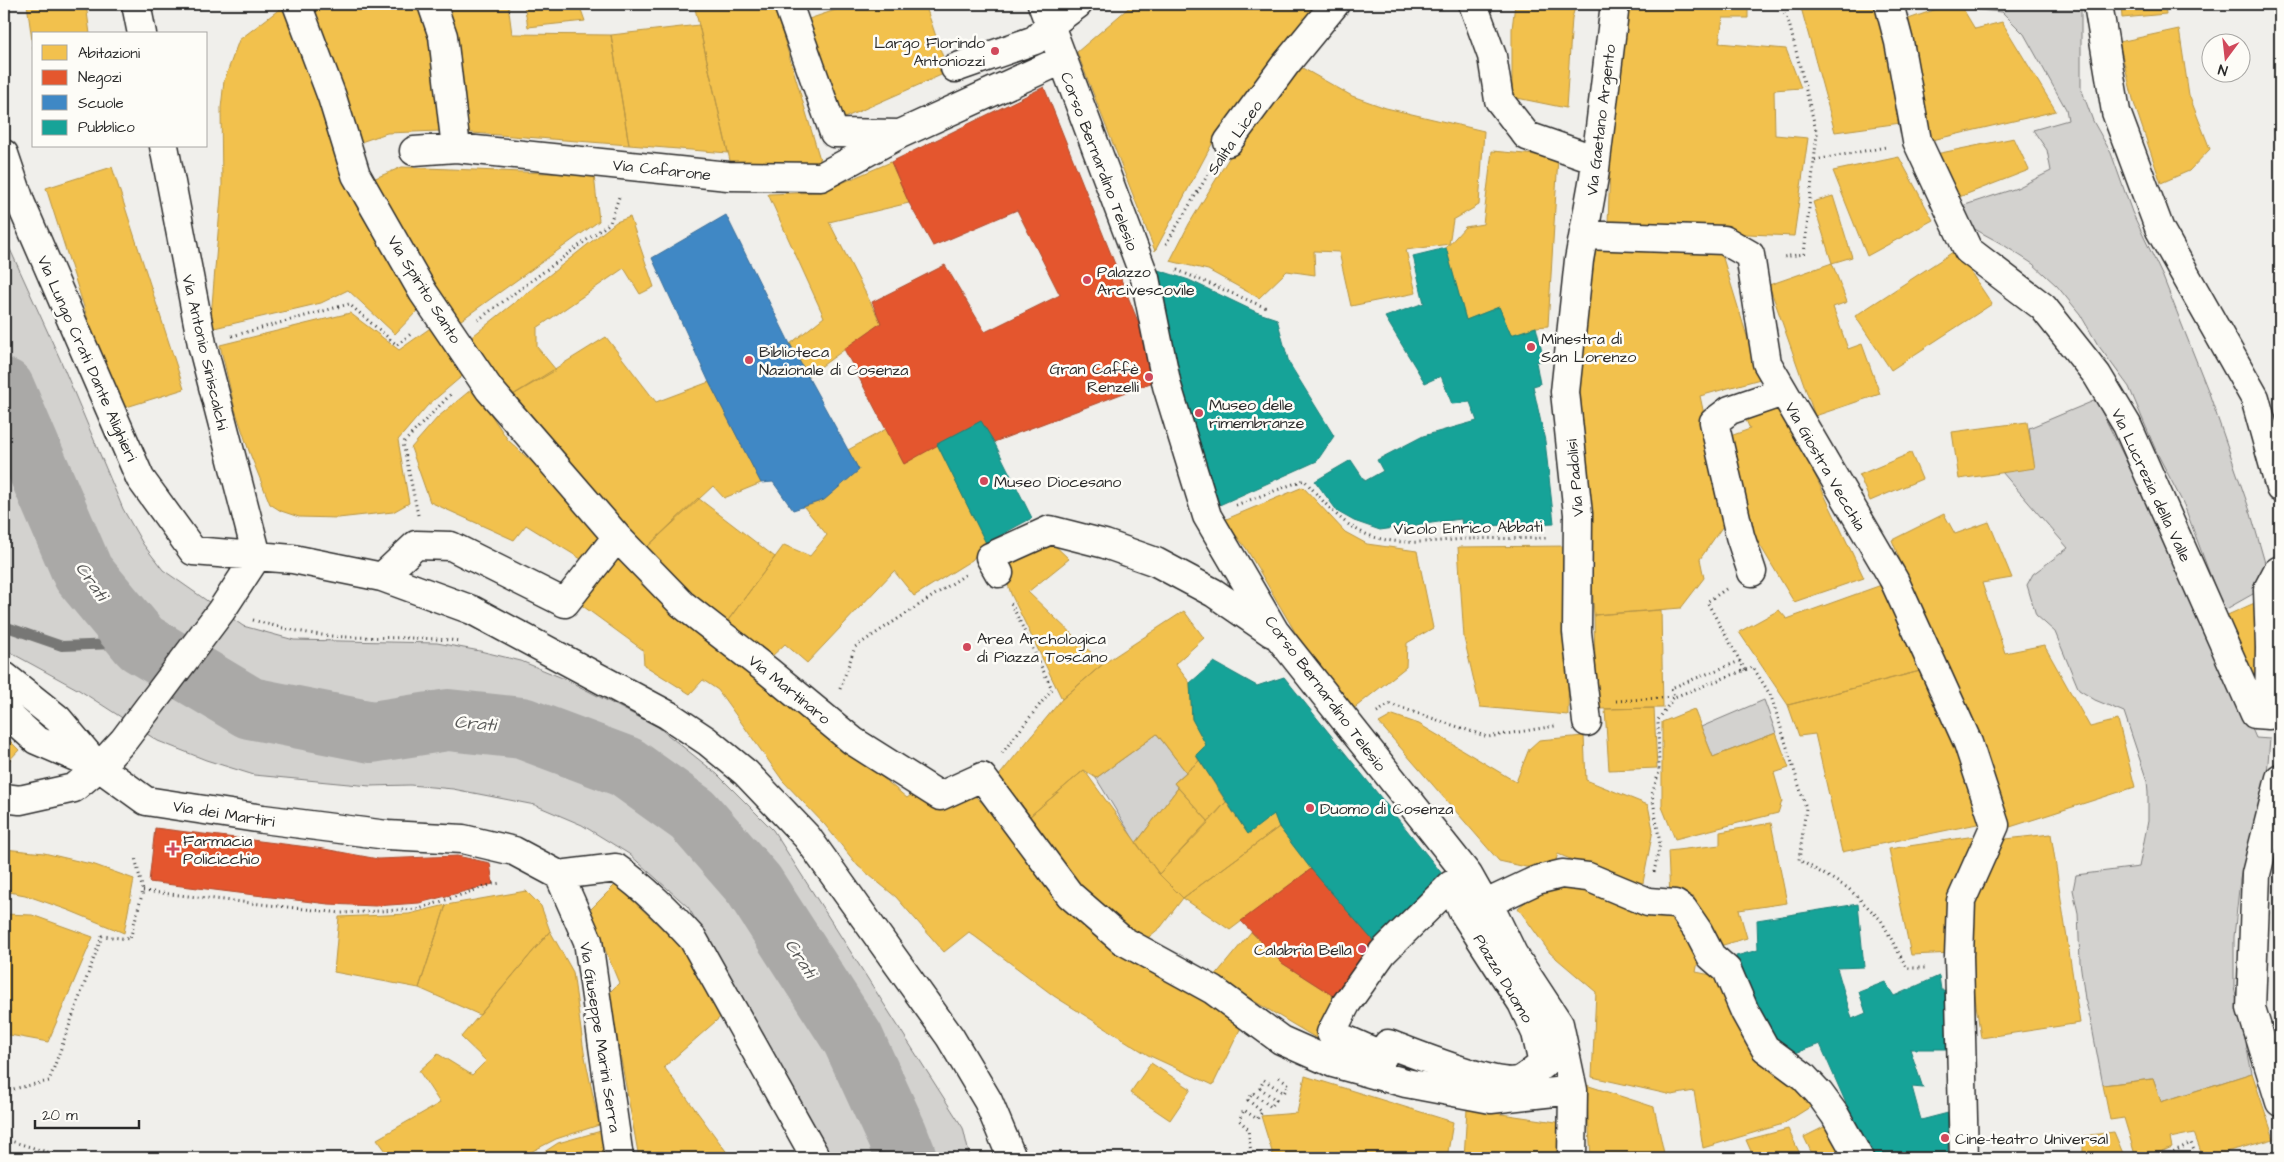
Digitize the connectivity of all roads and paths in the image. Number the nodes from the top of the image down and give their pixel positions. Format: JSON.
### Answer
{"nodes":[{"id":1,"x":136,"y":4,"type":"edge"},
{"id":2,"x":297,"y":4,"type":"edge"},
{"id":3,"x":432,"y":4,"type":"edge"},
{"id":4,"x":791,"y":4,"type":"edge"},
{"id":5,"x":1078,"y":4,"type":"edge"},
{"id":6,"x":1335,"y":4,"type":"edge"},
{"id":7,"x":1474,"y":4,"type":"edge"},
{"id":8,"x":1615,"y":4,"type":"edge"},
{"id":9,"x":1780,"y":4,"type":"edge"},
{"id":10,"x":1889,"y":4,"type":"edge"},
{"id":11,"x":2098,"y":4,"type":"edge"},
{"id":12,"x":1046,"y":14,"type":"edge"},
{"id":13,"x":142,"y":32,"type":"edge"},
{"id":14,"x":1062,"y":60,"type":"junction"},
{"id":15,"x":955,"y":68,"type":"dead end"},
{"id":16,"x":900,"y":134,"type":"junction"},
{"id":17,"x":1917,"y":141,"type":"junction"},
{"id":18,"x":1228,"y":142,"type":"joint"},
{"id":19,"x":164,"y":148,"type":"edge"},
{"id":20,"x":456,"y":148,"type":"junction"},
{"id":21,"x":414,"y":151,"type":"dead end"},
{"id":22,"x":4,"y":154,"type":"edge"},
{"id":23,"x":1596,"y":160,"type":"junction"},
{"id":24,"x":1815,"y":160,"type":"junction"},
{"id":25,"x":628,"y":195,"type":"dead end"},
{"id":26,"x":1584,"y":235,"type":"junction"},
{"id":27,"x":1750,"y":255,"type":"junction"},
{"id":28,"x":1150,"y":270,"type":"junction"},
{"id":29,"x":1269,"y":309,"type":"dead end"},
{"id":30,"x":438,"y":313,"type":"junction"},
{"id":31,"x":454,"y":337,"type":"junction"},
{"id":32,"x":202,"y":344,"type":"junction"},
{"id":33,"x":478,"y":373,"type":"junction"},
{"id":34,"x":1783,"y":392,"type":"junction"},
{"id":35,"x":2280,"y":488,"type":"edge"},
{"id":36,"x":1207,"y":516,"type":"junction"},
{"id":37,"x":617,"y":537,"type":"junction"},
{"id":38,"x":1578,"y":538,"type":"junction"},
{"id":39,"x":424,"y":545,"type":"junction"},
{"id":40,"x":257,"y":556,"type":"junction"},
{"id":41,"x":2280,"y":570,"type":"edge"},
{"id":42,"x":969,"y":572,"type":"dead end"},
{"id":43,"x":1752,"y":572,"type":"dead end"},
{"id":44,"x":999,"y":573,"type":"joint"},
{"id":45,"x":382,"y":577,"type":"junction"},
{"id":46,"x":1707,"y":602,"type":"dead end"},
{"id":47,"x":221,"y":611,"type":"junction"},
{"id":48,"x":1280,"y":638,"type":"junction"},
{"id":49,"x":470,"y":642,"type":"dead end"},
{"id":50,"x":1740,"y":661,"type":"junction"},
{"id":51,"x":1745,"y":670,"type":"junction"},
{"id":52,"x":4,"y":676,"type":"edge"},
{"id":53,"x":1674,"y":697,"type":"junction"},
{"id":54,"x":4,"y":710,"type":"edge"},
{"id":55,"x":1586,"y":712,"type":"junction"},
{"id":56,"x":828,"y":720,"type":"junction"},
{"id":57,"x":1352,"y":729,"type":"junction"},
{"id":58,"x":99,"y":767,"type":"junction"},
{"id":59,"x":982,"y":777,"type":"junction"},
{"id":60,"x":2280,"y":778,"type":"edge"},
{"id":61,"x":4,"y":798,"type":"edge"},
{"id":62,"x":135,"y":858,"type":"dead end"},
{"id":63,"x":559,"y":875,"type":"junction"},
{"id":64,"x":512,"y":881,"type":"dead end"},
{"id":65,"x":143,"y":891,"type":"junction"},
{"id":66,"x":1648,"y":902,"type":"junction"},
{"id":67,"x":1488,"y":903,"type":"junction"},
{"id":68,"x":1960,"y":968,"type":"junction"},
{"id":69,"x":1275,"y":1074,"type":"dead end"},
{"id":70,"x":1492,"y":1089,"type":"junction"},
{"id":71,"x":1573,"y":1090,"type":"junction"},
{"id":72,"x":4,"y":1091,"type":"edge"},
{"id":73,"x":2280,"y":1102,"type":"edge"},
{"id":74,"x":4,"y":1139,"type":"edge"},
{"id":75,"x":1251,"y":1153,"type":"dead end"},
{"id":76,"x":67,"y":1158,"type":"edge"},
{"id":77,"x":618,"y":1158,"type":"edge"},
{"id":78,"x":816,"y":1158,"type":"edge"},
{"id":79,"x":1012,"y":1158,"type":"edge"},
{"id":80,"x":1572,"y":1158,"type":"edge"},
{"id":81,"x":1859,"y":1158,"type":"edge"},
{"id":82,"x":1964,"y":1158,"type":"edge"},
{"id":83,"x":2017,"y":1158,"type":"edge"},
{"id":84,"x":2022,"y":1158,"type":"edge"},
{"id":85,"x":2160,"y":1158,"type":"edge"},
{"id":86,"x":2197,"y":1158,"type":"edge"}],
"edges":[{"from":1,"to":13,"type":"street"},
{"from":2,"to":30,"type":"street","name":"Via Spirito Santo"},
{"from":3,"to":20,"type":"street"},
{"from":4,"to":16,"type":"street"},
{"from":5,"to":12,"type":"street"},
{"from":6,"to":18,"type":"street","name":"Salita Liceo"},
{"from":7,"to":23,"type":"street"},
{"from":8,"to":23,"type":"street","name":"Via Gaetano Argento"},
{"from":9,"to":24,"type":"path"},
{"from":10,"to":17,"type":"street","name":"Via Lucrezia della Valle"},
{"from":11,"to":35,"type":"street"},
{"from":12,"to":14,"type":"street","name":"Corso Bernardino Telesio"},
{"from":12,"to":15,"type":"street"},
{"from":14,"to":16,"type":"street","name":"Via Cafarone"},
{"from":14,"to":28,"type":"street","name":"Corso Bernardino Telesio"},
{"from":16,"to":20,"type":"street","name":"Via Cafarone"},
{"from":17,"to":24,"type":"path"},
{"from":17,"to":41,"type":"street","name":"Via Lucrezia della Valle"},
{"from":18,"to":28,"type":"path","name":"Salita Liceo"},
{"from":19,"to":32,"type":"street","name":"Via Antonio Siniscalchi"},
{"from":20,"to":21,"type":"street","name":"Via Cafarone"},
{"from":22,"to":40,"type":"street","name":"Via Lungo Crati Dante Alighieri"},
{"from":23,"to":26,"type":"street","name":"Via Gaetano Argento"},
{"from":24,"to":27,"type":"path"},
{"from":25,"to":31,"type":"path"},
{"from":26,"to":27,"type":"street"},
{"from":26,"to":38,"type":"street","name":"Via Padolisi"},
{"from":27,"to":34,"type":"street","name":"Via Giostra Vecchia"},
{"from":28,"to":29,"type":"path"},
{"from":28,"to":36,"type":"street","name":"Corso Bernardino Telesio"},
{"from":30,"to":31,"type":"street","name":"Via Spirito Santo"},
{"from":30,"to":32,"type":"path"},
{"from":31,"to":33,"type":"street","name":"Via Spirito Santo"},
{"from":32,"to":40,"type":"street","name":"Via Antonio Siniscalchi"},
{"from":33,"to":37,"type":"street","name":"Via Spirito Santo"},
{"from":33,"to":39,"type":"path"},
{"from":34,"to":43,"type":"street"},
{"from":34,"to":68,"type":"street","name":"Via Giostra Vecchia"},
{"from":36,"to":38,"type":"path","name":"Vicolo Enrico Abbati"},
{"from":36,"to":48,"type":"street","name":"Corso Bernardino Telesio"},
{"from":37,"to":39,"type":"street"},
{"from":37,"to":56,"type":"street","name":"Via Martinaro"},
{"from":38,"to":55,"type":"street","name":"Via Padolisi"},
{"from":39,"to":45,"type":"street"},
{"from":40,"to":45,"type":"street"},
{"from":40,"to":47,"type":"street"},
{"from":42,"to":56,"type":"path"},
{"from":44,"to":48,"type":"street"},
{"from":44,"to":59,"type":"path"},
{"from":45,"to":79,"type":"street"},
{"from":46,"to":50,"type":"path"},
{"from":47,"to":49,"type":"path"},
{"from":47,"to":58,"type":"street"},
{"from":48,"to":57,"type":"street","name":"Corso Bernardino Telesio"},
{"from":50,"to":51,"type":"path"},
{"from":50,"to":53,"type":"path"},
{"from":51,"to":53,"type":"path"},
{"from":51,"to":68,"type":"path"},
{"from":52,"to":58,"type":"street"},
{"from":53,"to":55,"type":"path"},
{"from":53,"to":66,"type":"path"},
{"from":54,"to":58,"type":"street"},
{"from":55,"to":57,"type":"path"},
{"from":56,"to":59,"type":"street","name":"Via Martinaro"},
{"from":57,"to":67,"type":"street","name":"Corso Bernardino Telesio"},
{"from":58,"to":61,"type":"street"},
{"from":58,"to":63,"type":"street","name":"Via dei Martiri"},
{"from":59,"to":70,"type":"street"},
{"from":60,"to":73,"type":"street"},
{"from":62,"to":65,"type":"path"},
{"from":63,"to":77,"type":"street","name":"Via Giuseppe Marini Serra"},
{"from":63,"to":78,"type":"street"},
{"from":64,"to":65,"type":"path"},
{"from":65,"to":72,"type":"path"},
{"from":66,"to":67,"type":"street"},
{"from":66,"to":81,"type":"street"},
{"from":67,"to":71,"type":"street","name":"Corso Bernardino Telesio"},
{"from":68,"to":82,"type":"street"},
{"from":69,"to":75,"type":"path"},
{"from":70,"to":70,"type":"street","name":"Piazza Duomo"},
{"from":70,"to":71,"type":"street"},
{"from":71,"to":80,"type":"street","name":"Corso Bernardino Telesio"},
{"from":74,"to":76,"type":"path"},
{"from":83,"to":84,"type":"path"},
{"from":85,"to":86,"type":"path"}]}
